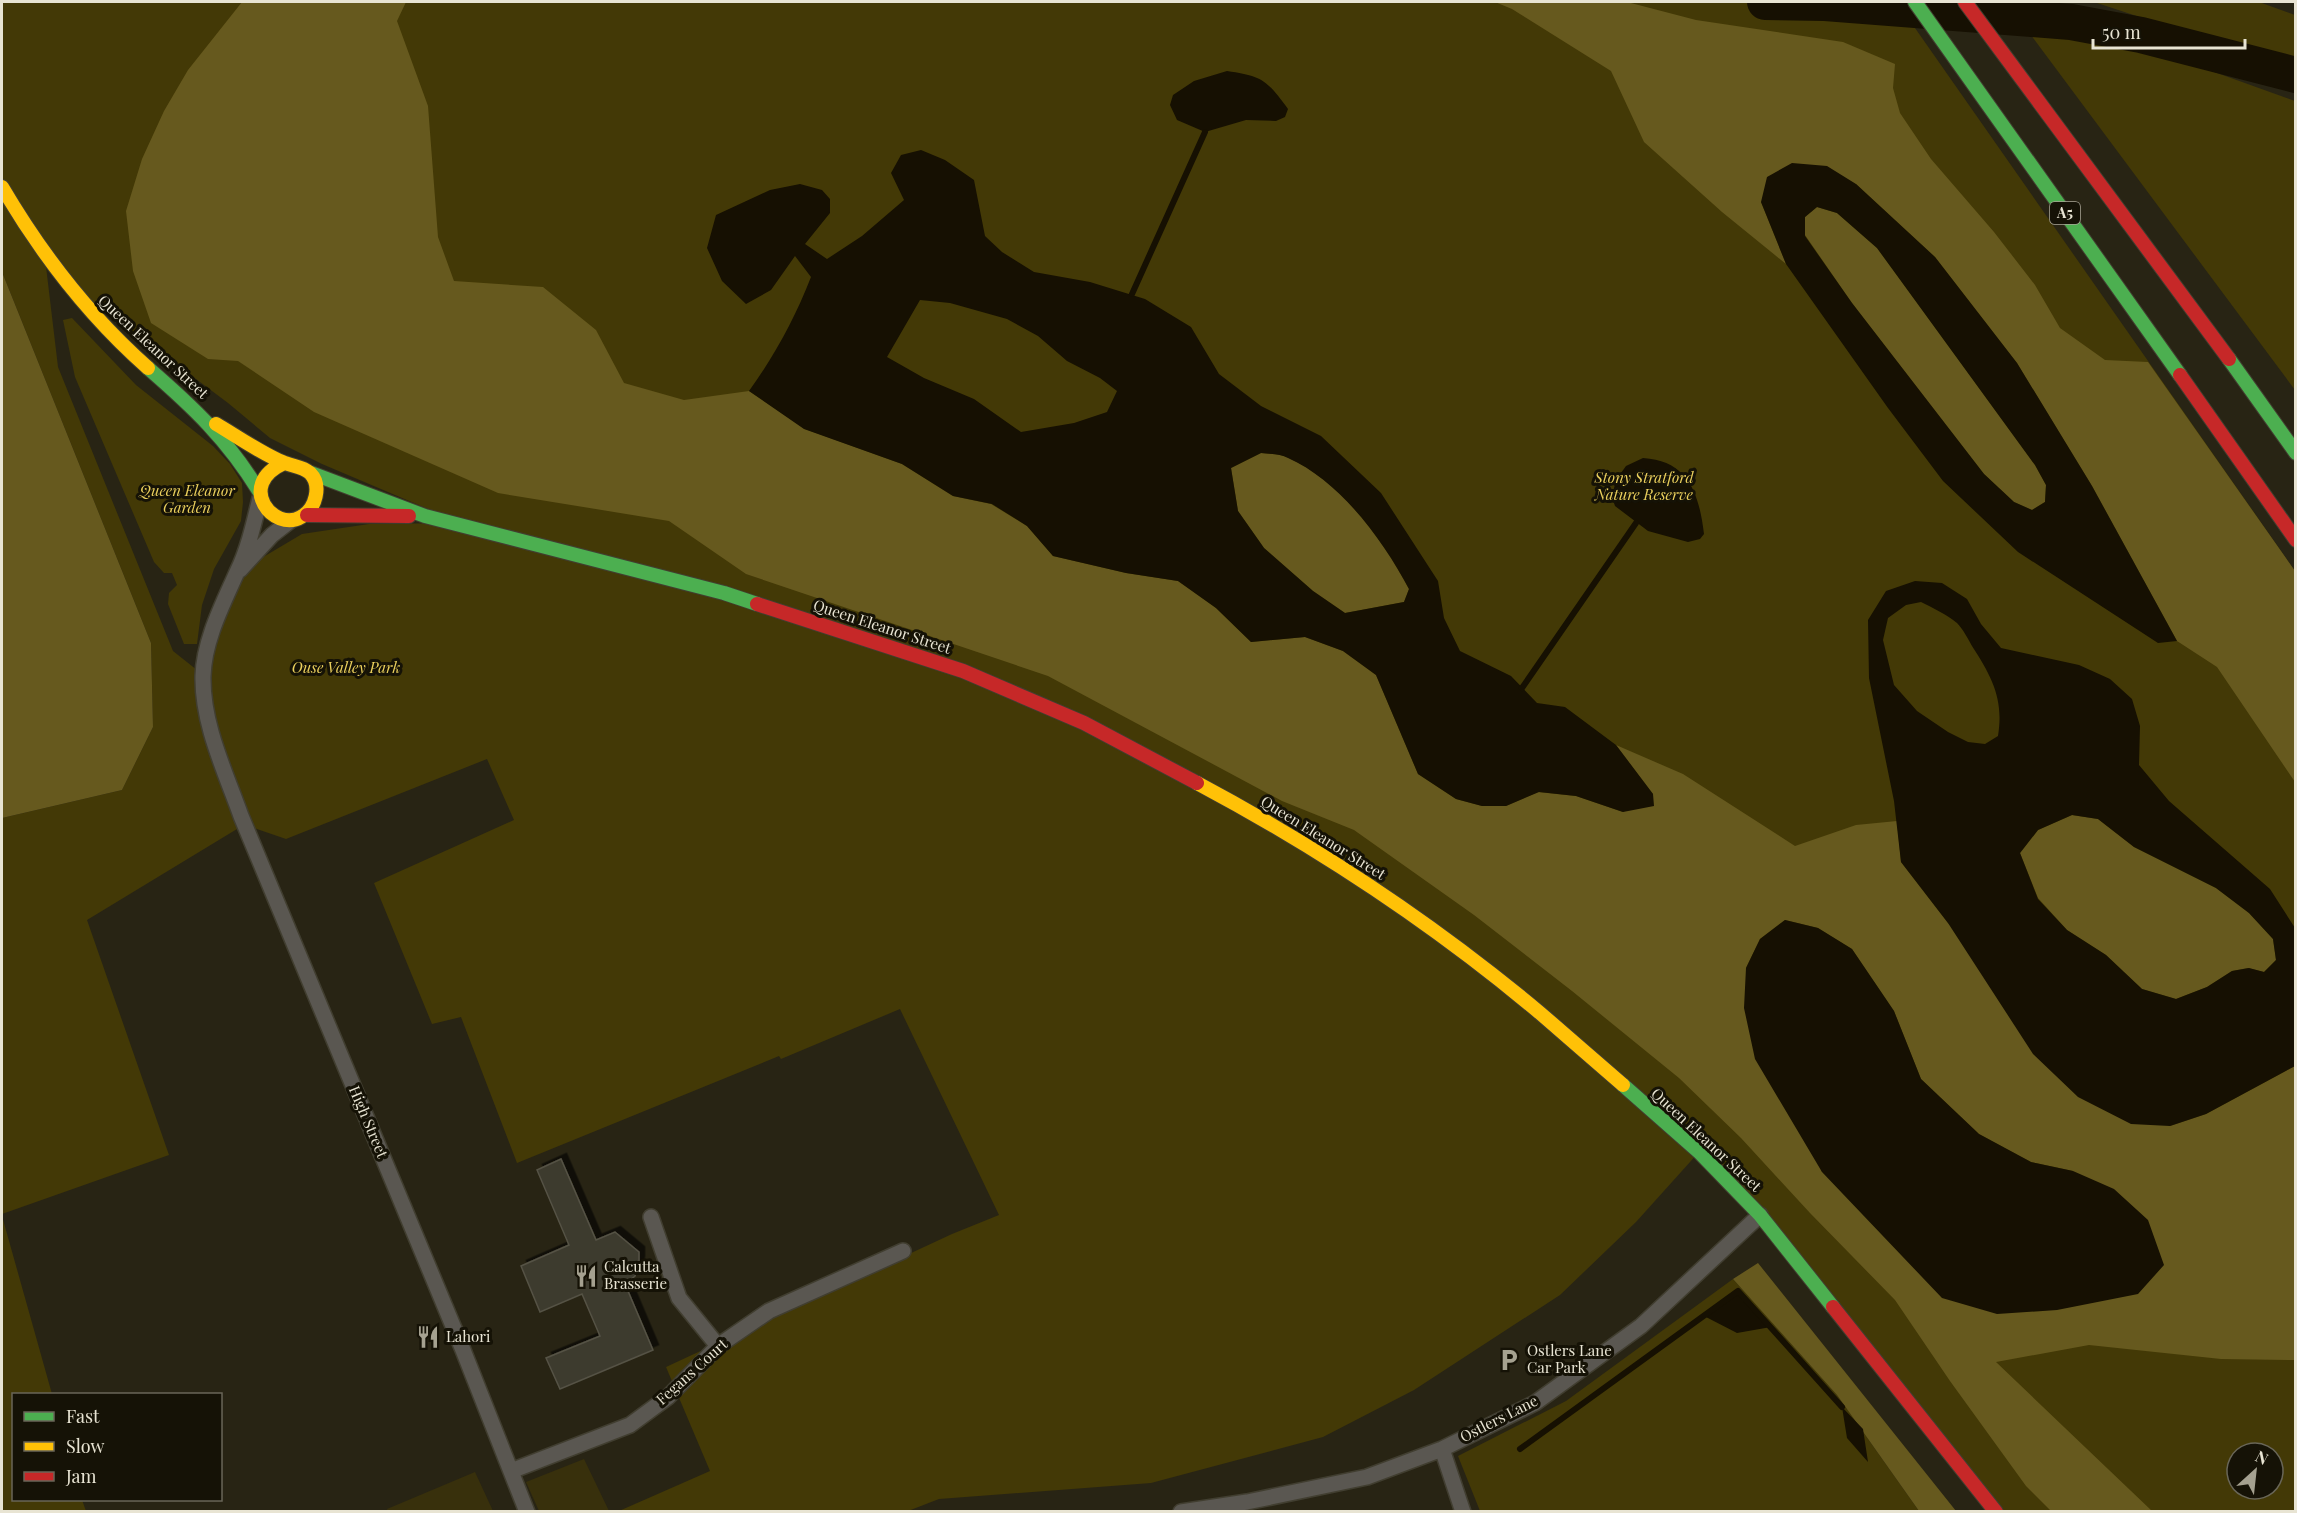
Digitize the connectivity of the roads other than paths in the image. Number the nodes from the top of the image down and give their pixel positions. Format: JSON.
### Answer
{"nodes":[{"id":1,"x":1915,"y":2,"type":"edge"},
{"id":2,"x":1965,"y":2,"type":"edge"},
{"id":3,"x":2,"y":187,"type":"edge"},
{"id":4,"x":200,"y":414,"type":"junction"},
{"id":5,"x":2295,"y":453,"type":"edge"},
{"id":6,"x":284,"y":464,"type":"junction"},
{"id":7,"x":311,"y":473,"type":"junction"},
{"id":8,"x":260,"y":495,"type":"junction"},
{"id":9,"x":307,"y":515,"type":"junction"},
{"id":10,"x":425,"y":516,"type":"junction"},
{"id":11,"x":290,"y":521,"type":"junction"},
{"id":12,"x":2295,"y":540,"type":"edge"},
{"id":13,"x":238,"y":572,"type":"junction"},
{"id":14,"x":1760,"y":1215,"type":"junction"},
{"id":15,"x":651,"y":1217,"type":"dead end"},
{"id":16,"x":903,"y":1251,"type":"dead end"},
{"id":17,"x":718,"y":1347,"type":"junction"},
{"id":18,"x":1442,"y":1449,"type":"junction"},
{"id":19,"x":511,"y":1471,"type":"junction"},
{"id":20,"x":527,"y":1512,"type":"edge"},
{"id":21,"x":1181,"y":1512,"type":"edge"},
{"id":22,"x":1463,"y":1512,"type":"edge"},
{"id":23,"x":1996,"y":1512,"type":"edge"}],
"edges":[{"from":1,"to":12,"type":"main road","number":"A5"},
{"from":2,"to":5,"type":"main road"},
{"from":3,"to":4,"type":"main road","name":"Queen Eleanor Street"},
{"from":4,"to":6,"type":"main road","name":"Queen Eleanor Street"},
{"from":4,"to":8,"type":"main road","name":"Queen Eleanor Street"},
{"from":6,"to":7,"type":"main road"},
{"from":6,"to":8,"type":"main road"},
{"from":7,"to":9,"type":"main road"},
{"from":7,"to":10,"type":"main road","name":"Queen Eleanor Street"},
{"from":8,"to":11,"type":"main road"},
{"from":8,"to":13,"type":"street"},
{"from":9,"to":10,"type":"main road","name":"Queen Eleanor Street"},
{"from":9,"to":11,"type":"main road"},
{"from":10,"to":14,"type":"main road","name":"Queen Eleanor Street"},
{"from":11,"to":13,"type":"street"},
{"from":13,"to":19,"type":"street","name":"High Street"},
{"from":14,"to":18,"type":"street","name":"Ostlers Lane"},
{"from":14,"to":23,"type":"main road","name":"Queen Eleanor Street"},
{"from":15,"to":17,"type":"street"},
{"from":16,"to":17,"type":"street","name":"Fegans Court"},
{"from":17,"to":19,"type":"street","name":"Fegans Court"},
{"from":18,"to":21,"type":"street","name":"Ostlers Lane"},
{"from":18,"to":22,"type":"street"},
{"from":19,"to":20,"type":"street","name":"High Street"}]}
